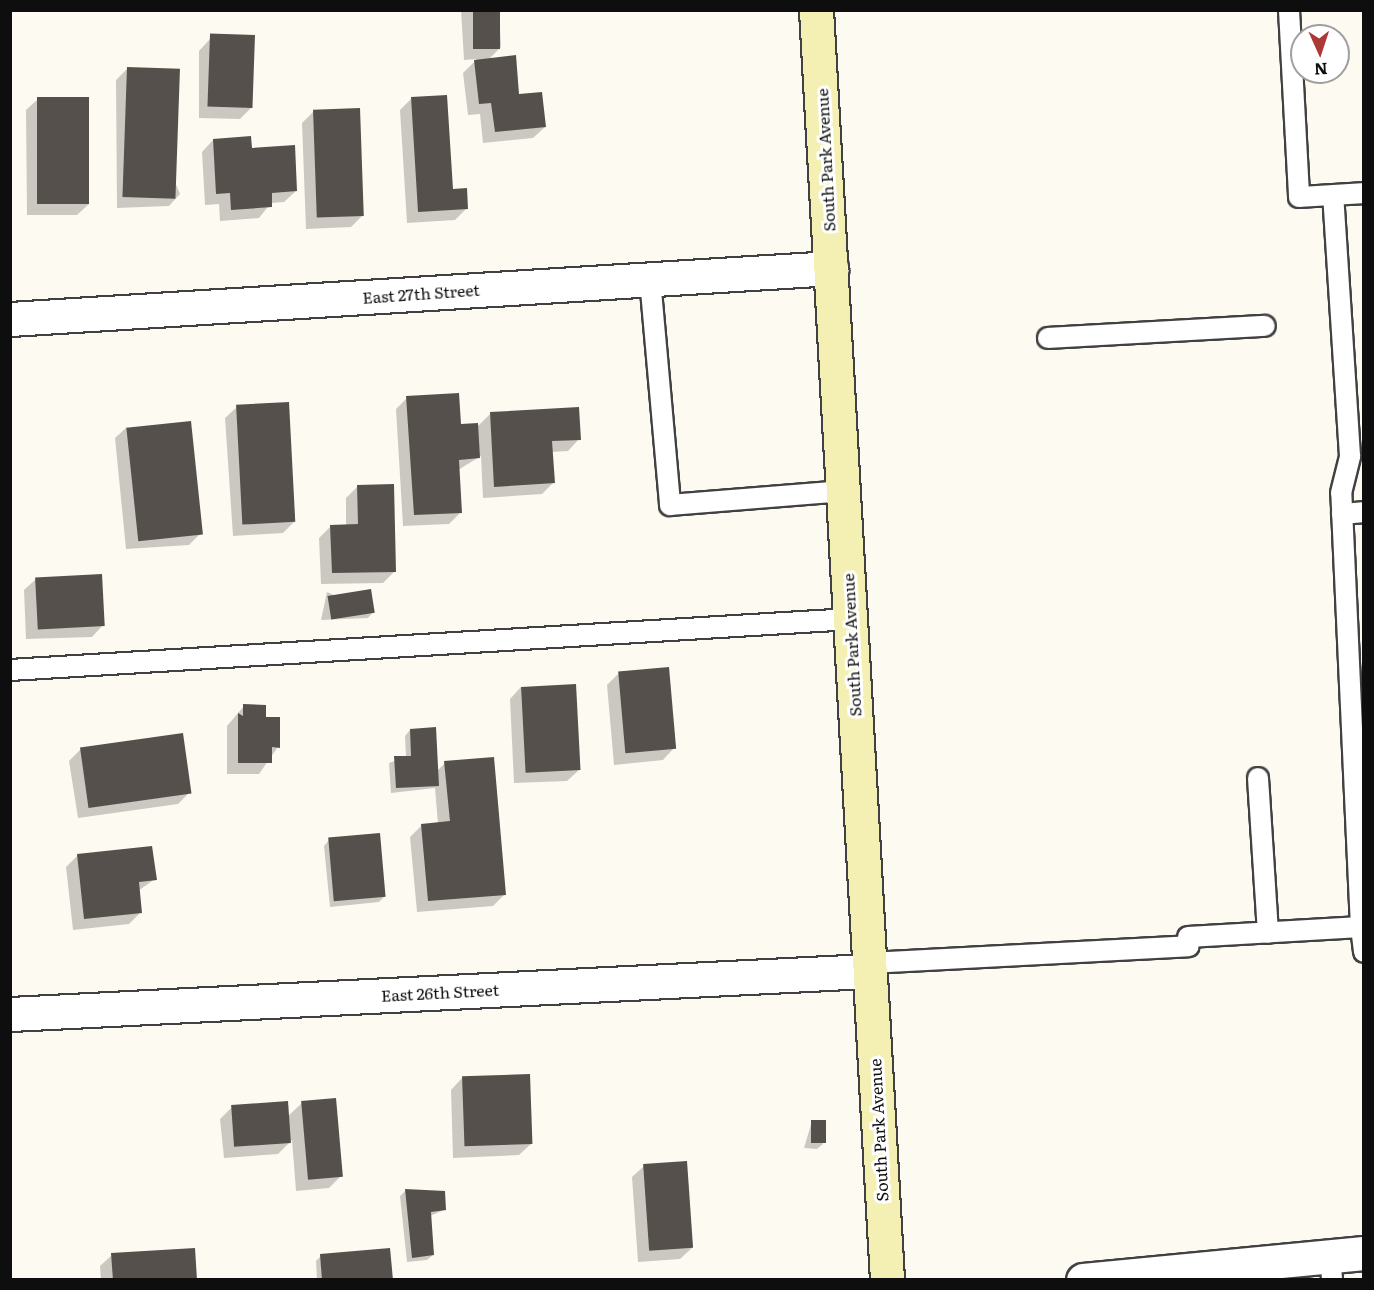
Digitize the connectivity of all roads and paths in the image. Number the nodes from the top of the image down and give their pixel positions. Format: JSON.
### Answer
{"nodes":[{"id":1,"x":816,"y":10,"type":"edge"},
{"id":2,"x":1289,"y":10,"type":"edge"},
{"id":3,"x":1364,"y":193,"type":"edge"},
{"id":4,"x":1333,"y":196,"type":"junction"},
{"id":5,"x":831,"y":268,"type":"junction"},
{"id":6,"x":650,"y":279,"type":"junction"},
{"id":7,"x":10,"y":319,"type":"edge"},
{"id":8,"x":1265,"y":326,"type":"dead end"},
{"id":9,"x":1048,"y":338,"type":"dead end"},
{"id":10,"x":843,"y":490,"type":"junction"},
{"id":11,"x":1364,"y":512,"type":"edge"},
{"id":12,"x":1342,"y":514,"type":"junction"},
{"id":13,"x":850,"y":619,"type":"junction"},
{"id":14,"x":10,"y":670,"type":"edge"},
{"id":15,"x":1258,"y":778,"type":"dead end"},
{"id":16,"x":1361,"y":927,"type":"junction"},
{"id":17,"x":1268,"y":933,"type":"junction"},
{"id":18,"x":1364,"y":952,"type":"edge"},
{"id":19,"x":869,"y":967,"type":"junction"},
{"id":20,"x":10,"y":1014,"type":"edge"},
{"id":21,"x":1364,"y":1253,"type":"edge"},
{"id":22,"x":1331,"y":1268,"type":"edge"},
{"id":23,"x":886,"y":1280,"type":"edge"},
{"id":24,"x":1083,"y":1280,"type":"edge"}],
"edges":[{"from":1,"to":5,"type":"main road","name":"South Park Avenue"},
{"from":2,"to":4,"type":"lane"},
{"from":3,"to":4,"type":"lane"},
{"from":4,"to":12,"type":"lane"},
{"from":5,"to":6,"type":"street","name":"East 27th Street"},
{"from":5,"to":10,"type":"main road","name":"South Park Avenue"},
{"from":6,"to":7,"type":"street","name":"East 27th Street"},
{"from":6,"to":10,"type":"lane"},
{"from":8,"to":9,"type":"lane"},
{"from":10,"to":13,"type":"main road","name":"South Park Avenue"},
{"from":11,"to":12,"type":"lane"},
{"from":12,"to":16,"type":"lane"},
{"from":13,"to":14,"type":"lane"},
{"from":13,"to":19,"type":"main road","name":"South Park Avenue"},
{"from":15,"to":17,"type":"lane"},
{"from":16,"to":17,"type":"lane"},
{"from":16,"to":18,"type":"lane"},
{"from":17,"to":19,"type":"lane"},
{"from":19,"to":20,"type":"street","name":"East 26th Street"},
{"from":19,"to":23,"type":"main road","name":"South Park Avenue"},
{"from":21,"to":22,"type":"street"},
{"from":22,"to":24,"type":"street"}]}
